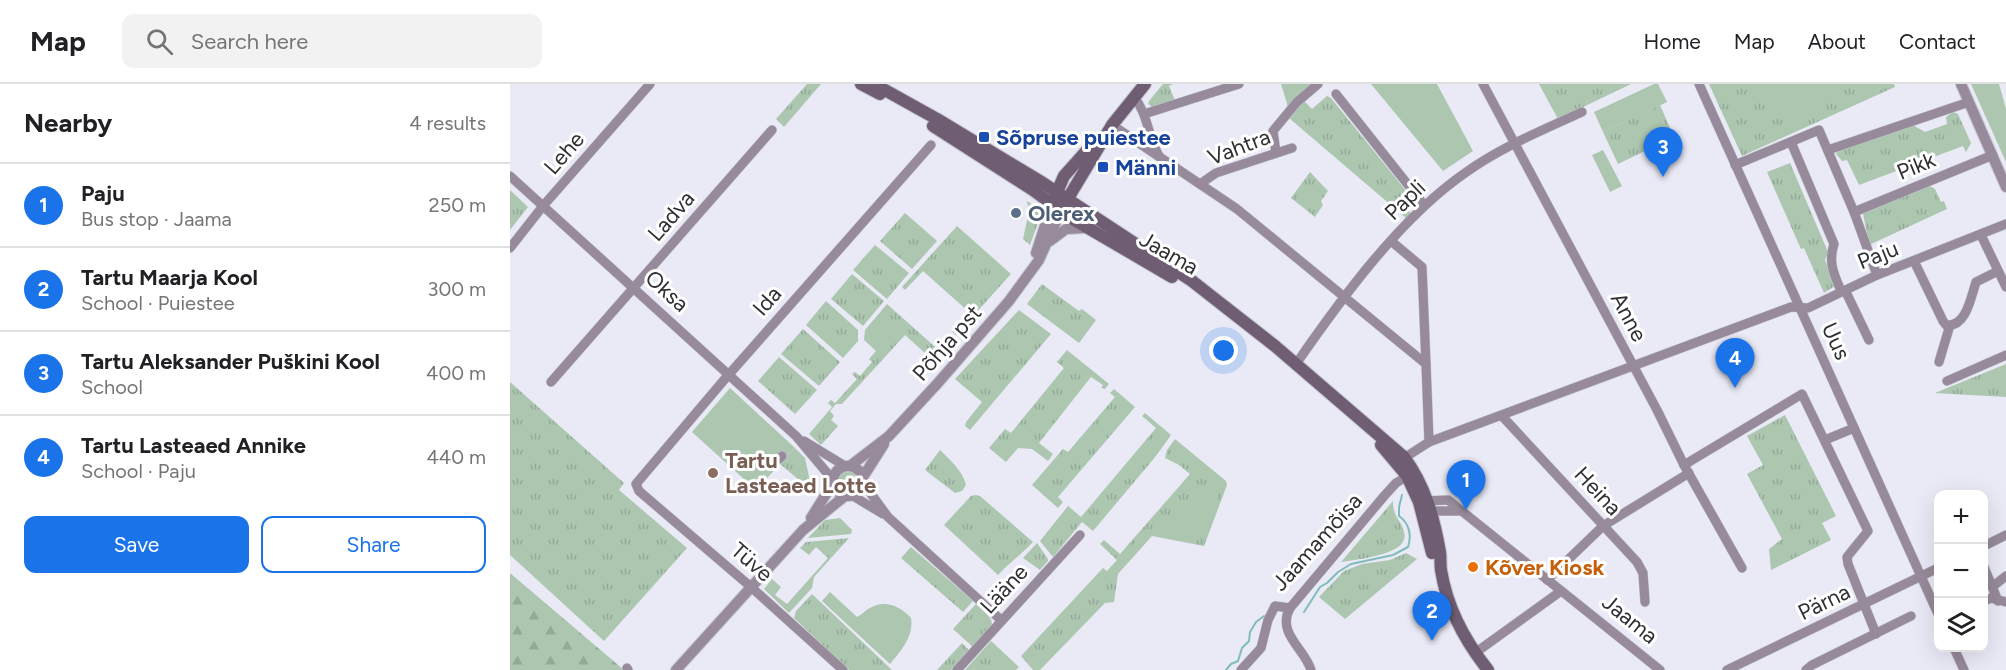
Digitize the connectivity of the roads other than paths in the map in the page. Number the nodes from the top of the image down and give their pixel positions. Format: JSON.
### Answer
{"nodes":[{"id":1,"x":650,"y":84,"type":"edge"},
{"id":2,"x":861,"y":84,"type":"edge"},
{"id":3,"x":874,"y":84,"type":"edge"},
{"id":4,"x":1145,"y":84,"type":"edge"},
{"id":5,"x":1239,"y":84,"type":"edge"},
{"id":6,"x":1318,"y":84,"type":"edge"},
{"id":7,"x":1483,"y":84,"type":"edge"},
{"id":8,"x":1700,"y":84,"type":"edge"},
{"id":9,"x":1960,"y":84,"type":"edge"},
{"id":10,"x":1335,"y":94,"type":"dead end"},
{"id":11,"x":1134,"y":98,"type":"junction"},
{"id":12,"x":1969,"y":102,"type":"junction"},
{"id":13,"x":1582,"y":112,"type":"dead end"},
{"id":14,"x":1144,"y":114,"type":"junction"},
{"id":15,"x":1112,"y":125,"type":"junction"},
{"id":16,"x":772,"y":130,"type":"dead end"},
{"id":17,"x":1151,"y":139,"type":"junction"},
{"id":18,"x":1791,"y":142,"type":"junction"},
{"id":19,"x":1514,"y":144,"type":"junction"},
{"id":20,"x":931,"y":145,"type":"dead end"},
{"id":21,"x":1142,"y":148,"type":"junction"},
{"id":22,"x":1292,"y":148,"type":"dead end"},
{"id":23,"x":1828,"y":150,"type":"junction"},
{"id":24,"x":1276,"y":153,"type":"junction"},
{"id":25,"x":1993,"y":155,"type":"junction"},
{"id":26,"x":1160,"y":158,"type":"junction"},
{"id":27,"x":1735,"y":165,"type":"junction"},
{"id":28,"x":510,"y":176,"type":"edge"},
{"id":29,"x":1200,"y":184,"type":"junction"},
{"id":30,"x":2006,"y":187,"type":"edge"},
{"id":31,"x":1059,"y":202,"type":"junction"},
{"id":32,"x":1424,"y":205,"type":"junction"},
{"id":33,"x":543,"y":206,"type":"junction"},
{"id":34,"x":1854,"y":212,"type":"junction"},
{"id":35,"x":2006,"y":224,"type":"edge"},
{"id":36,"x":1086,"y":228,"type":"junction"},
{"id":37,"x":1981,"y":235,"type":"junction"},
{"id":38,"x":1391,"y":241,"type":"junction"},
{"id":39,"x":1048,"y":243,"type":"junction"},
{"id":40,"x":510,"y":248,"type":"edge"},
{"id":41,"x":1914,"y":261,"type":"junction"},
{"id":42,"x":1998,"y":271,"type":"junction"},
{"id":43,"x":1030,"y":273,"type":"junction"},
{"id":44,"x":1877,"y":275,"type":"junction"},
{"id":45,"x":634,"y":287,"type":"junction"},
{"id":46,"x":2006,"y":287,"type":"edge"},
{"id":47,"x":1843,"y":291,"type":"junction"},
{"id":48,"x":1345,"y":297,"type":"junction"},
{"id":49,"x":1799,"y":307,"type":"junction"},
{"id":50,"x":1950,"y":325,"type":"junction"},
{"id":51,"x":1869,"y":340,"type":"dead end"},
{"id":52,"x":2006,"y":355,"type":"edge"},
{"id":53,"x":1939,"y":363,"type":"dead end"},
{"id":54,"x":1296,"y":364,"type":"junction"},
{"id":55,"x":1426,"y":364,"type":"junction"},
{"id":56,"x":1634,"y":368,"type":"junction"},
{"id":57,"x":729,"y":374,"type":"junction"},
{"id":58,"x":1947,"y":381,"type":"dead end"},
{"id":59,"x":551,"y":382,"type":"dead end"},
{"id":60,"x":1502,"y":416,"type":"junction"},
{"id":61,"x":1854,"y":428,"type":"junction"},
{"id":62,"x":796,"y":436,"type":"junction"},
{"id":63,"x":889,"y":436,"type":"junction"},
{"id":64,"x":1825,"y":440,"type":"junction"},
{"id":65,"x":1429,"y":442,"type":"junction"},
{"id":66,"x":1401,"y":460,"type":"junction"},
{"id":67,"x":848,"y":466,"type":"junction"},
{"id":68,"x":1686,"y":469,"type":"junction"},
{"id":69,"x":1411,"y":474,"type":"junction"},
{"id":70,"x":863,"y":480,"type":"junction"},
{"id":71,"x":833,"y":481,"type":"junction"},
{"id":72,"x":636,"y":484,"type":"joint"},
{"id":73,"x":849,"y":496,"type":"junction"},
{"id":74,"x":1425,"y":506,"type":"junction"},
{"id":75,"x":888,"y":517,"type":"junction"},
{"id":76,"x":1603,"y":526,"type":"junction"},
{"id":77,"x":803,"y":530,"type":"junction"},
{"id":78,"x":1080,"y":535,"type":"dead end"},
{"id":79,"x":2006,"y":535,"type":"edge"},
{"id":80,"x":1987,"y":544,"type":"edge"},
{"id":81,"x":1742,"y":568,"type":"dead end"},
{"id":82,"x":1934,"y":570,"type":"edge"},
{"id":83,"x":2006,"y":576,"type":"edge"},
{"id":84,"x":1921,"y":577,"type":"junction"},
{"id":85,"x":1988,"y":578,"type":"edge"},
{"id":86,"x":1547,"y":580,"type":"junction"},
{"id":87,"x":751,"y":586,"type":"junction"},
{"id":88,"x":1992,"y":587,"type":"junction"},
{"id":89,"x":1561,"y":591,"type":"junction"},
{"id":90,"x":1645,"y":602,"type":"dead end"},
{"id":91,"x":2002,"y":602,"type":"edge"},
{"id":92,"x":1864,"y":604,"type":"junction"},
{"id":93,"x":1934,"y":605,"type":"edge"},
{"id":94,"x":1290,"y":608,"type":"junction"},
{"id":95,"x":1911,"y":616,"type":"dead end"},
{"id":96,"x":1001,"y":620,"type":"junction"},
{"id":97,"x":1876,"y":634,"type":"junction"},
{"id":98,"x":1956,"y":652,"type":"edge"},
{"id":99,"x":1475,"y":653,"type":"junction"},
{"id":100,"x":1810,"y":669,"type":"edge"},
{"id":101,"x":676,"y":670,"type":"edge"},
{"id":102,"x":843,"y":670,"type":"edge"},
{"id":103,"x":957,"y":670,"type":"edge"},
{"id":104,"x":1241,"y":670,"type":"edge"},
{"id":105,"x":1311,"y":670,"type":"edge"},
{"id":106,"x":1488,"y":670,"type":"edge"},
{"id":107,"x":1660,"y":670,"type":"edge"},
{"id":108,"x":1727,"y":670,"type":"edge"},
{"id":109,"x":1964,"y":670,"type":"edge"}],
"edges":[{"from":1,"to":33,"type":"street","name":"Lehe"},
{"from":2,"to":31,"type":"main road","name":"Jaama"},
{"from":3,"to":31,"type":"main road","name":"Jaama"},
{"from":4,"to":11,"type":"main road"},
{"from":5,"to":14,"type":"street"},
{"from":6,"to":24,"type":"street"},
{"from":7,"to":19,"type":"street","name":"Anne"},
{"from":8,"to":27,"type":"street","name":"Uus"},
{"from":9,"to":12,"type":"street"},
{"from":10,"to":32,"type":"street"},
{"from":11,"to":14,"type":"street"},
{"from":11,"to":15,"type":"main road"},
{"from":12,"to":23,"type":"street"},
{"from":12,"to":25,"type":"street"},
{"from":13,"to":19,"type":"street","name":"Papli"},
{"from":14,"to":17,"type":"street"},
{"from":15,"to":21,"type":"street"},
{"from":15,"to":31,"type":"main road"},
{"from":16,"to":45,"type":"street","name":"Ladva"},
{"from":17,"to":21,"type":"street"},
{"from":17,"to":26,"type":"street"},
{"from":18,"to":23,"type":"street"},
{"from":18,"to":27,"type":"street"},
{"from":18,"to":47,"type":"street"},
{"from":19,"to":32,"type":"street","name":"Papli"},
{"from":19,"to":56,"type":"street","name":"Anne"},
{"from":20,"to":57,"type":"street","name":"Ida"},
{"from":21,"to":26,"type":"street"},
{"from":22,"to":24,"type":"street","name":"Vahtra"},
{"from":23,"to":34,"type":"street"},
{"from":24,"to":29,"type":"street","name":"Vahtra"},
{"from":25,"to":30,"type":"street"},
{"from":25,"to":34,"type":"street","name":"Pikk"},
{"from":26,"to":29,"type":"street"},
{"from":27,"to":49,"type":"street","name":"Uus"},
{"from":28,"to":33,"type":"street","name":"Oksa"},
{"from":29,"to":48,"type":"street"},
{"from":31,"to":36,"type":"main road","name":"Jaama"},
{"from":31,"to":39,"type":"street","name":"Põhja pst"},
{"from":31,"to":43,"type":"street","name":"Põhja pst"},
{"from":31,"to":54,"type":"main road","name":"Jaama"},
{"from":32,"to":38,"type":"street","name":"Papli"},
{"from":33,"to":40,"type":"street","name":"Lehe"},
{"from":33,"to":45,"type":"street","name":"Oksa"},
{"from":34,"to":44,"type":"street"},
{"from":35,"to":37,"type":"street","name":"Paju"},
{"from":36,"to":39,"type":"street"},
{"from":36,"to":66,"type":"main road","name":"Jaama"},
{"from":37,"to":41,"type":"street","name":"Paju"},
{"from":37,"to":42,"type":"street"},
{"from":38,"to":48,"type":"street","name":"Papli"},
{"from":38,"to":55,"type":"street"},
{"from":39,"to":43,"type":"street","name":"Põhja pst"},
{"from":41,"to":44,"type":"street","name":"Paju"},
{"from":41,"to":50,"type":"street"},
{"from":42,"to":46,"type":"street"},
{"from":42,"to":50,"type":"street"},
{"from":43,"to":63,"type":"street","name":"Põhja pst"},
{"from":44,"to":47,"type":"street","name":"Paju"},
{"from":45,"to":57,"type":"street","name":"Oksa"},
{"from":45,"to":59,"type":"street","name":"Ladva"},
{"from":47,"to":49,"type":"street","name":"Paju"},
{"from":47,"to":51,"type":"street"},
{"from":48,"to":54,"type":"street","name":"Papli"},
{"from":48,"to":55,"type":"street"},
{"from":49,"to":56,"type":"street","name":"Paju"},
{"from":49,"to":61,"type":"street","name":"Uus"},
{"from":50,"to":53,"type":"street"},
{"from":52,"to":58,"type":"street"},
{"from":54,"to":66,"type":"main road","name":"Jaama"},
{"from":55,"to":65,"type":"street"},
{"from":56,"to":60,"type":"street","name":"Paju"},
{"from":56,"to":68,"type":"street","name":"Anne"},
{"from":57,"to":62,"type":"street","name":"Oksa"},
{"from":57,"to":72,"type":"street","name":"Ida"},
{"from":60,"to":65,"type":"street","name":"Paju"},
{"from":60,"to":76,"type":"street","name":"Heina"},
{"from":61,"to":64,"type":"street"},
{"from":61,"to":84,"type":"street","name":"Uus"},
{"from":62,"to":67,"type":"street","name":"Oksa"},
{"from":62,"to":71,"type":"street","name":"Oksa"},
{"from":63,"to":67,"type":"street","name":"Põhja pst"},
{"from":63,"to":70,"type":"street","name":"Põhja pst"},
{"from":64,"to":68,"type":"street"},
{"from":64,"to":92,"type":"street"},
{"from":65,"to":66,"type":"street","name":"Paju"},
{"from":66,"to":69,"type":"main road","name":"Jaama"},
{"from":67,"to":70,"type":"street"},
{"from":67,"to":71,"type":"street"},
{"from":68,"to":76,"type":"street"},
{"from":68,"to":81,"type":"street","name":"Anne"},
{"from":69,"to":74,"type":"main road","name":"Jaama"},
{"from":69,"to":94,"type":"street","name":"Jaamamõisa"},
{"from":70,"to":73,"type":"street"},
{"from":70,"to":75,"type":"street"},
{"from":71,"to":73,"type":"street"},
{"from":71,"to":77,"type":"street"},
{"from":72,"to":87,"type":"street","name":"Tüve"},
{"from":73,"to":75,"type":"street"},
{"from":73,"to":77,"type":"street"},
{"from":74,"to":86,"type":"street","name":"Jaama"},
{"from":74,"to":99,"type":"main road"},
{"from":75,"to":96,"type":"street"},
{"from":76,"to":86,"type":"street"},
{"from":76,"to":90,"type":"street","name":"Heina"},
{"from":77,"to":87,"type":"street"},
{"from":78,"to":96,"type":"street","name":"Lääne"},
{"from":79,"to":80,"type":"street"},
{"from":82,"to":84,"type":"street","name":"Pärna"},
{"from":83,"to":88,"type":"street"},
{"from":84,"to":92,"type":"street","name":"Pärna"},
{"from":84,"to":93,"type":"street","name":"Uus"},
{"from":85,"to":88,"type":"street"},
{"from":86,"to":89,"type":"street","name":"Jaama"},
{"from":87,"to":101,"type":"street"},
{"from":87,"to":102,"type":"street","name":"Tüve"},
{"from":88,"to":91,"type":"street"},
{"from":89,"to":99,"type":"street"},
{"from":89,"to":107,"type":"street","name":"Jaama"},
{"from":92,"to":97,"type":"street"},
{"from":92,"to":108,"type":"street","name":"Pärna"},
{"from":94,"to":104,"type":"street","name":"Jaamamõisa"},
{"from":94,"to":105,"type":"street"},
{"from":95,"to":97,"type":"street"},
{"from":96,"to":103,"type":"street","name":"Lääne"},
{"from":97,"to":100,"type":"street"},
{"from":98,"to":109,"type":"street"},
{"from":99,"to":106,"type":"main road"}]}
